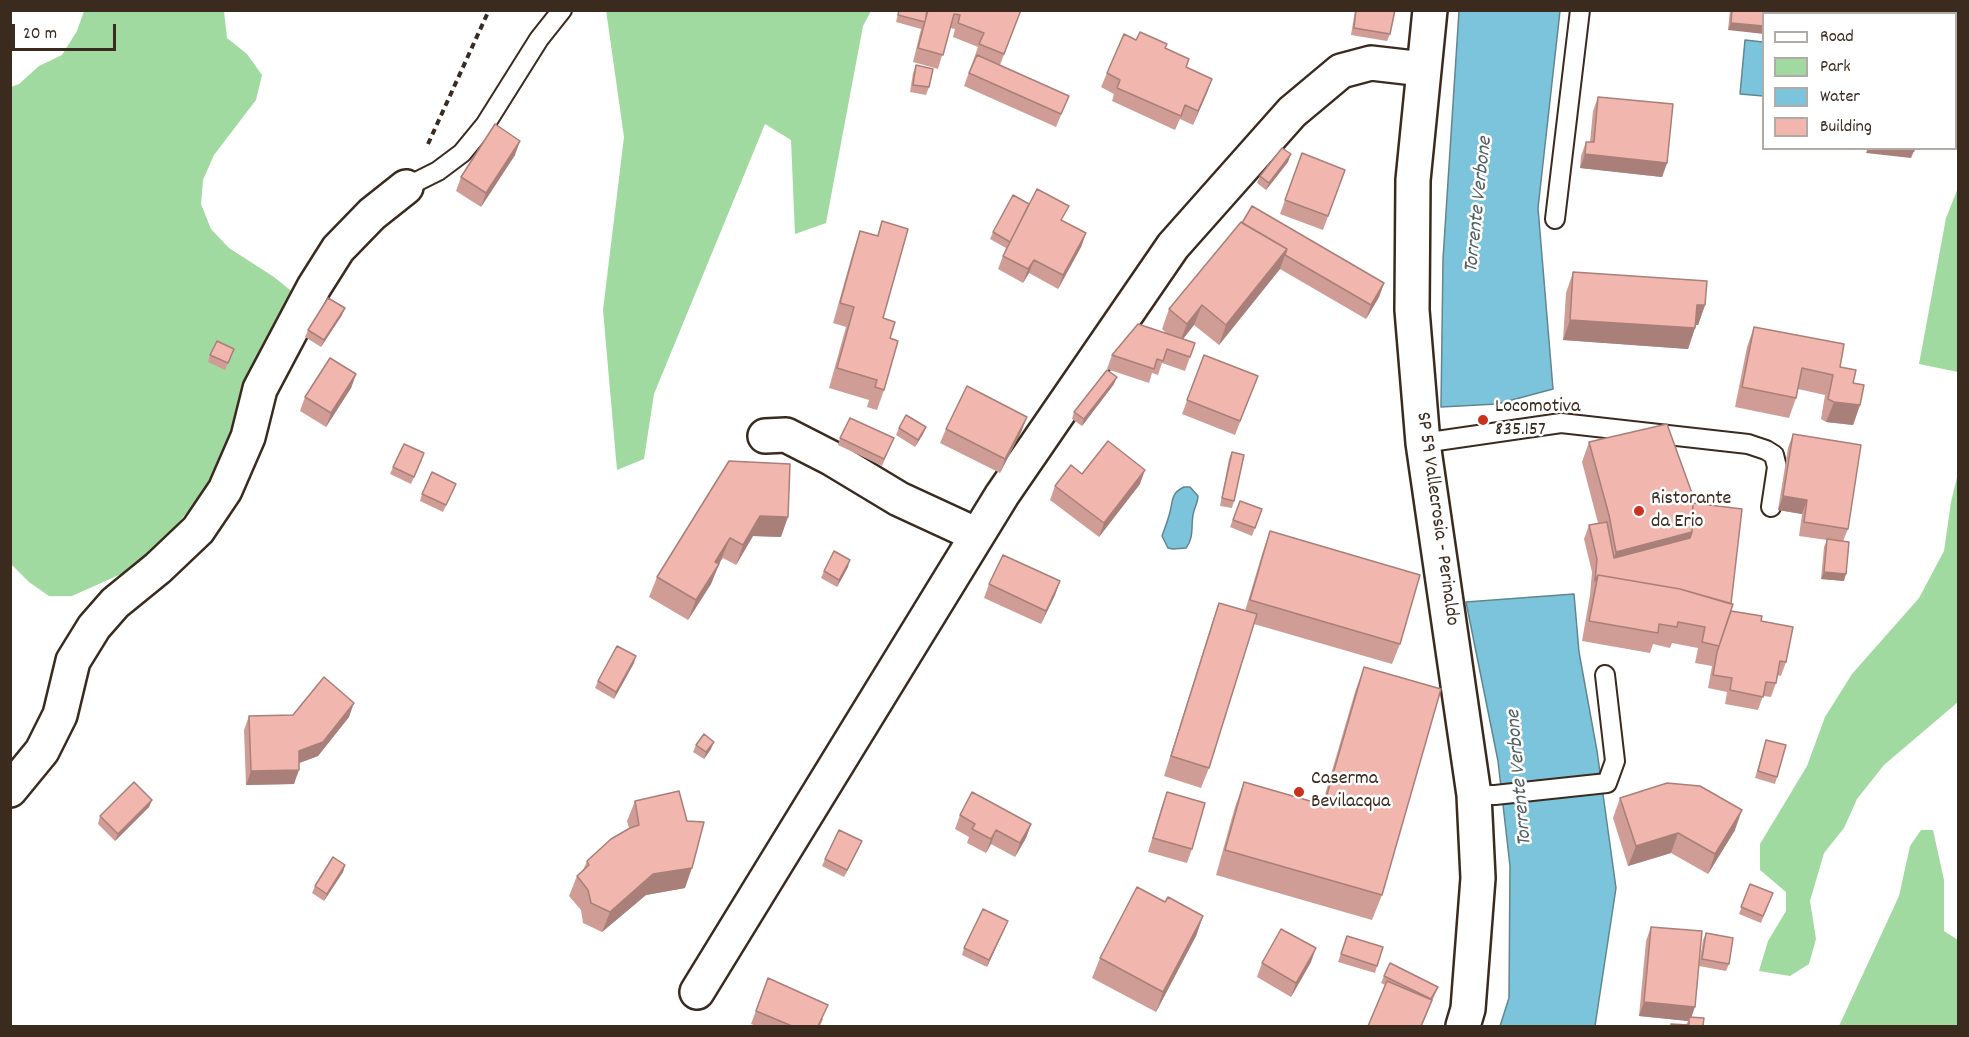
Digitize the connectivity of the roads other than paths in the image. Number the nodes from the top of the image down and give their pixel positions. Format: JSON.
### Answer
{"nodes":[{"id":1,"x":562,"y":10,"type":"edge"},
{"id":2,"x":1430,"y":10,"type":"edge"},
{"id":3,"x":1580,"y":10,"type":"edge"},
{"id":4,"x":1424,"y":69,"type":"junction"},
{"id":5,"x":406,"y":187,"type":"joint"},
{"id":6,"x":1555,"y":219,"type":"dead end"},
{"id":7,"x":765,"y":436,"type":"dead end"},
{"id":8,"x":1424,"y":443,"type":"junction"},
{"id":9,"x":1771,"y":507,"type":"dead end"},
{"id":10,"x":977,"y":535,"type":"junction"},
{"id":11,"x":1605,"y":675,"type":"dead end"},
{"id":12,"x":10,"y":790,"type":"edge"},
{"id":13,"x":1485,"y":795,"type":"junction"},
{"id":14,"x":697,"y":992,"type":"dead end"},
{"id":15,"x":1463,"y":1026,"type":"edge"}],
"edges":[{"from":1,"to":5,"type":"lane"},
{"from":2,"to":4,"type":"street","name":"SP 59 Vallecrosia - Perinaldo"},
{"from":3,"to":6,"type":"lane"},
{"from":4,"to":8,"type":"street","name":"SP 59 Vallecrosia - Perinaldo"},
{"from":4,"to":10,"type":"street"},
{"from":5,"to":12,"type":"street"},
{"from":7,"to":10,"type":"street"},
{"from":8,"to":9,"type":"lane"},
{"from":8,"to":13,"type":"street","name":"SP 59 Vallecrosia - Perinaldo"},
{"from":10,"to":14,"type":"street"},
{"from":11,"to":13,"type":"lane"},
{"from":13,"to":15,"type":"street","name":"SP 59 Vallecrosia - Perinaldo"}]}
